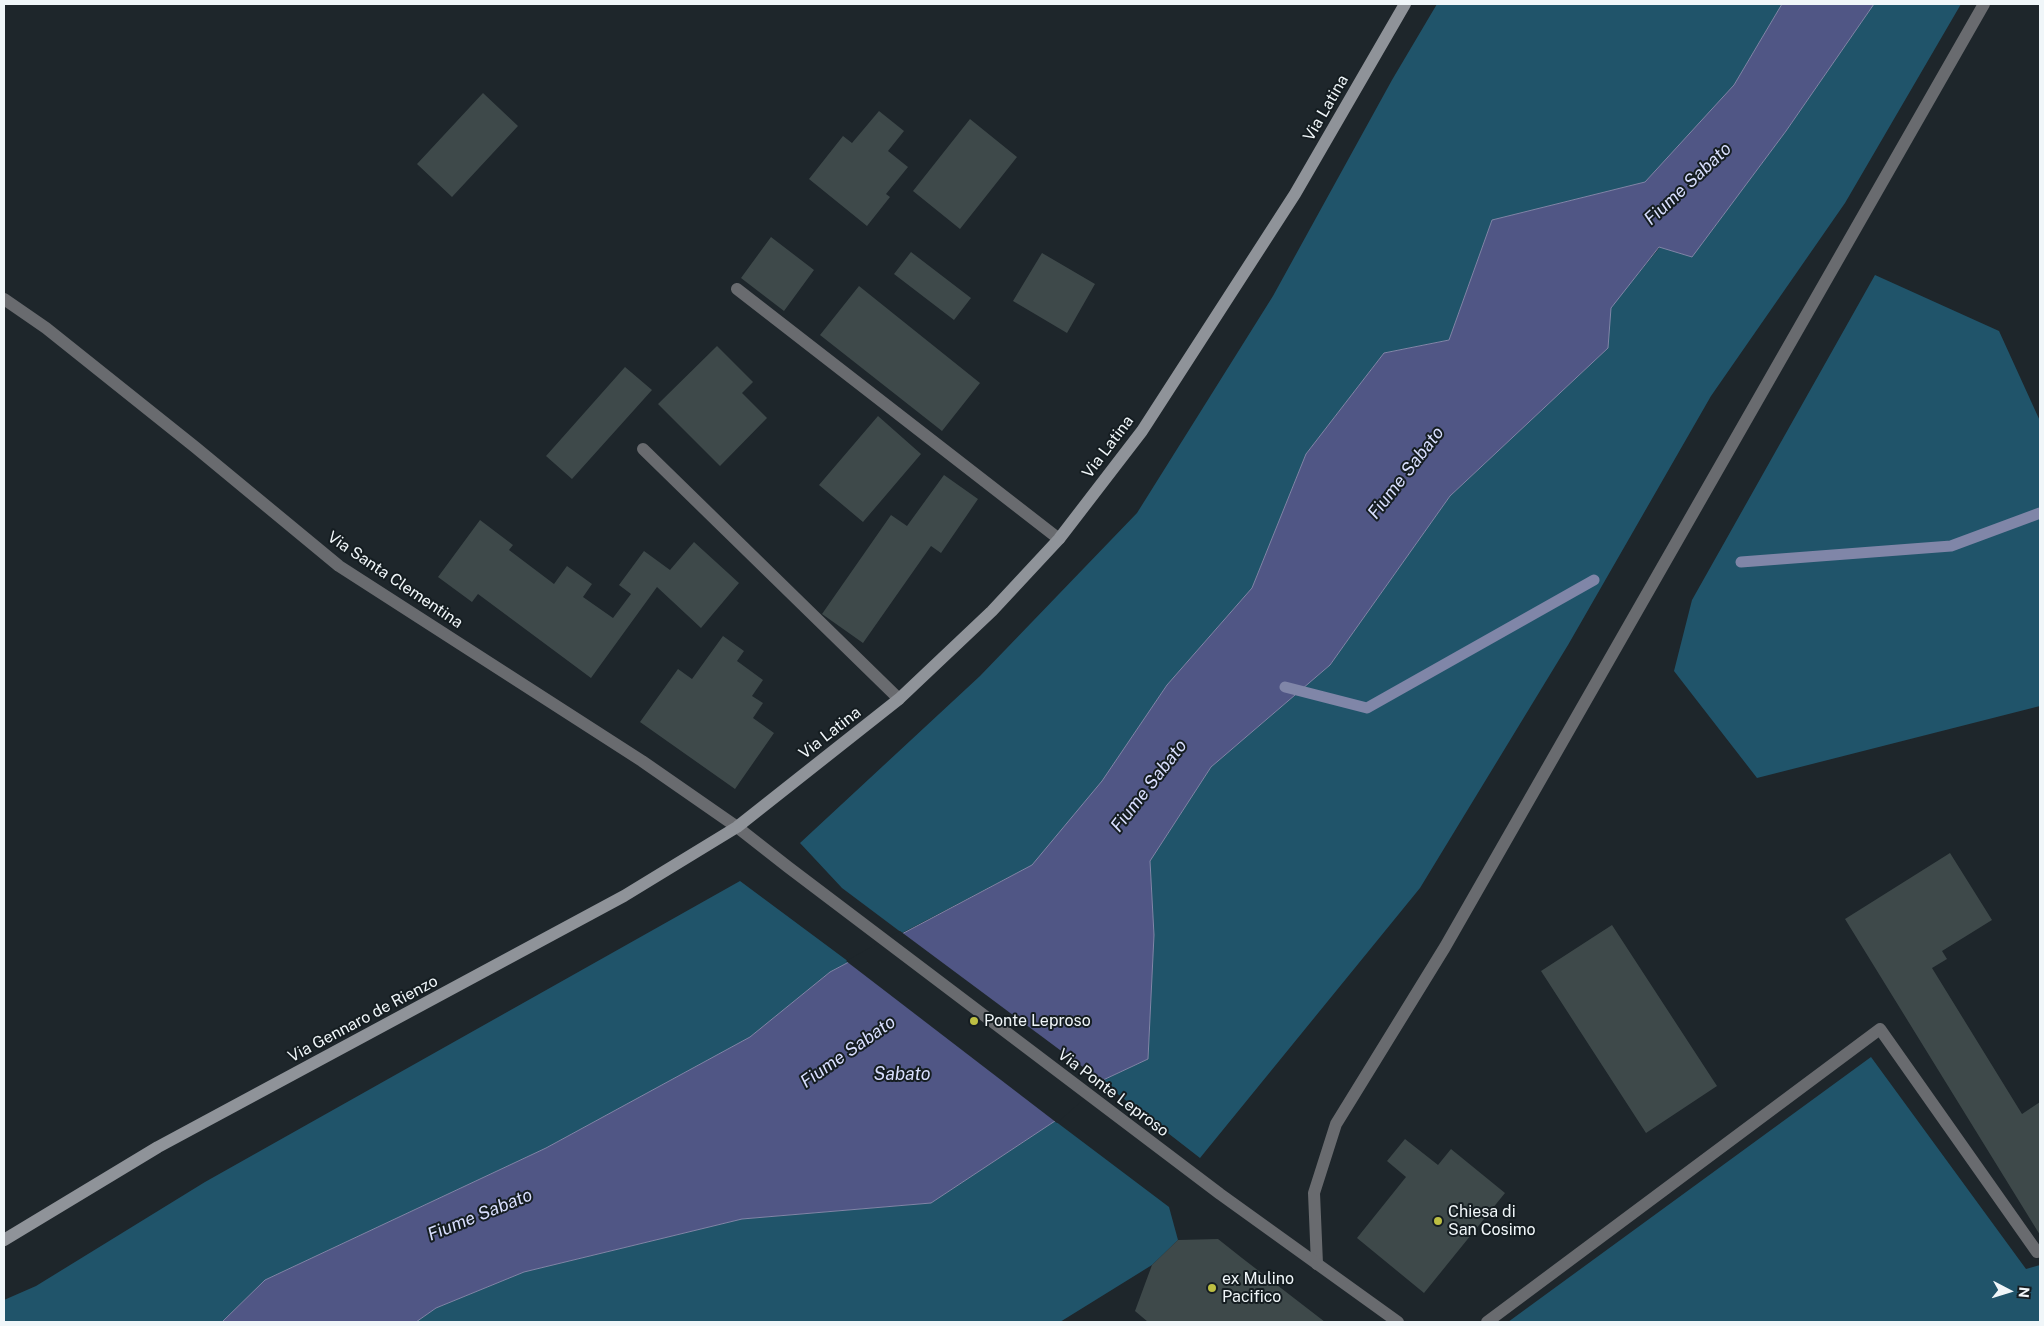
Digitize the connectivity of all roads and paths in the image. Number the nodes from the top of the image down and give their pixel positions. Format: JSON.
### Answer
{"nodes":[{"id":1,"x":1405,"y":4,"type":"edge"},
{"id":2,"x":1984,"y":4,"type":"edge"},
{"id":3,"x":736,"y":289,"type":"dead end"},
{"id":4,"x":4,"y":299,"type":"edge"},
{"id":5,"x":643,"y":449,"type":"dead end"},
{"id":6,"x":1059,"y":538,"type":"junction"},
{"id":7,"x":899,"y":699,"type":"junction"},
{"id":8,"x":738,"y":827,"type":"junction"},
{"id":9,"x":788,"y":867,"type":"joint"},
{"id":10,"x":4,"y":1240,"type":"edge"},
{"id":11,"x":2037,"y":1252,"type":"dead end"},
{"id":12,"x":1317,"y":1264,"type":"junction"},
{"id":13,"x":1398,"y":1322,"type":"edge"},
{"id":14,"x":1487,"y":1322,"type":"edge"}],
"edges":[{"from":1,"to":6,"type":"street","name":"Via Latina"},
{"from":2,"to":12,"type":"street"},
{"from":3,"to":6,"type":"street"},
{"from":4,"to":8,"type":"street","name":"Via Santa Clementina"},
{"from":5,"to":7,"type":"street"},
{"from":6,"to":7,"type":"street","name":"Via Latina"},
{"from":7,"to":8,"type":"street","name":"Via Latina"},
{"from":8,"to":9,"type":"street","name":"Via Santa Clementina"},
{"from":8,"to":10,"type":"street","name":"Via Gennaro de Rienzo"},
{"from":9,"to":12,"type":"street","name":"Via Ponte Leproso"},
{"from":11,"to":14,"type":"street"},
{"from":12,"to":13,"type":"street","name":"Via Ponte Leproso"}]}
